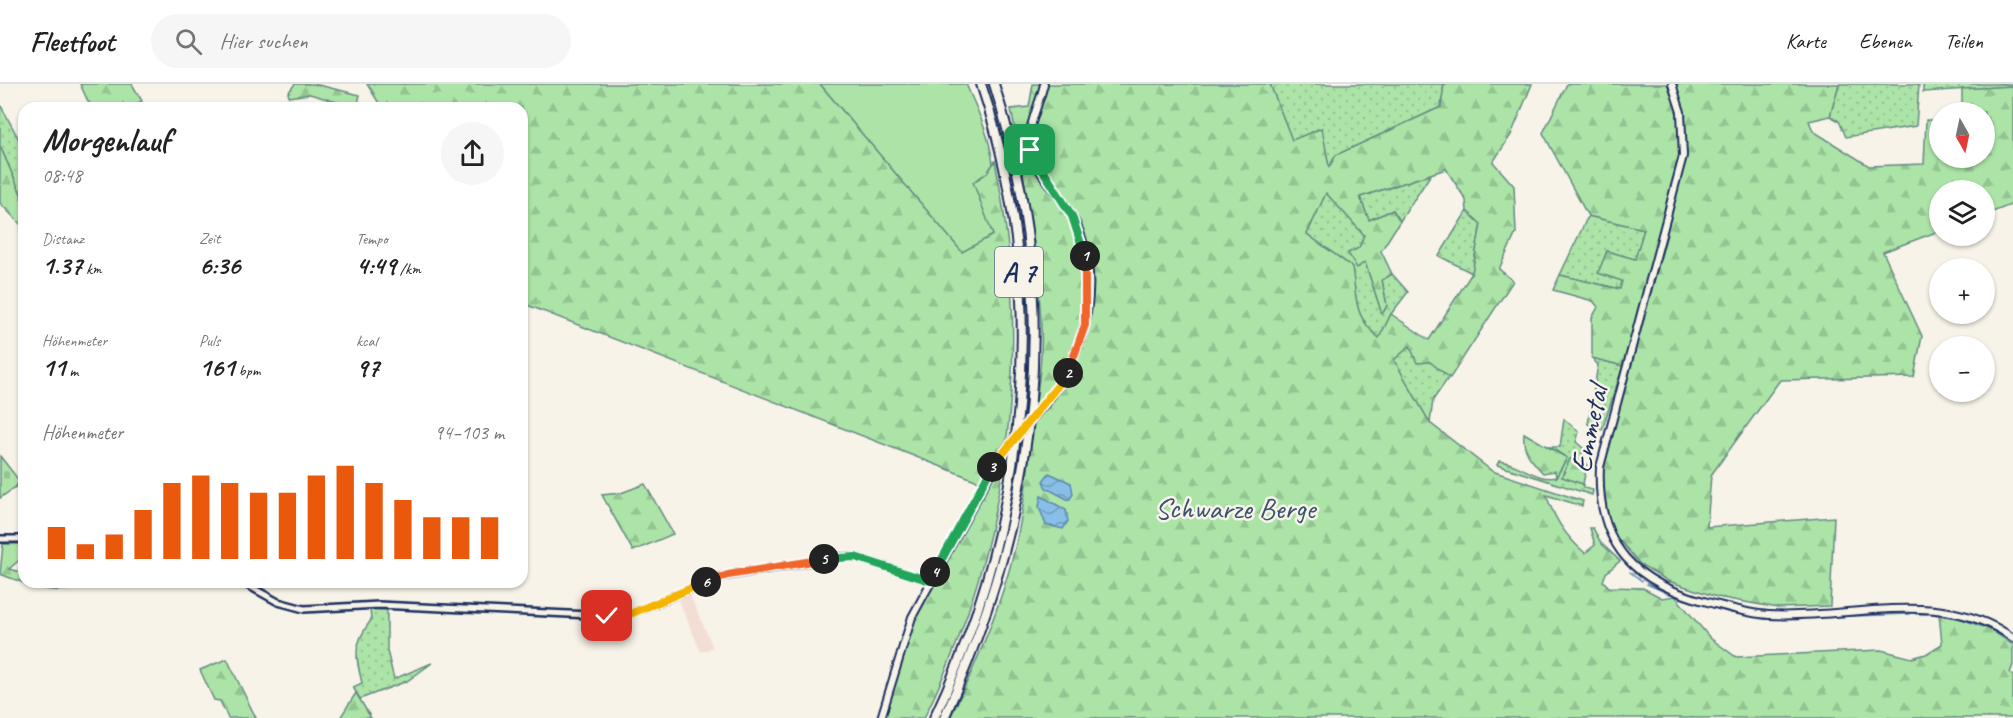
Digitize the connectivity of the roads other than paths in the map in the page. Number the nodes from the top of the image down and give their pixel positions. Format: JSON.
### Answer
{"nodes":[{"id":1,"x":981,"y":84,"type":"edge"},
{"id":2,"x":994,"y":84,"type":"edge"},
{"id":3,"x":1044,"y":84,"type":"edge"},
{"id":4,"x":1672,"y":84,"type":"edge"},
{"id":5,"x":0,"y":539,"type":"edge"},
{"id":6,"x":18,"y":539,"type":"edge"},
{"id":7,"x":930,"y":581,"type":"junction"},
{"id":8,"x":253,"y":588,"type":"edge"},
{"id":9,"x":2013,"y":638,"type":"edge"},
{"id":10,"x":881,"y":718,"type":"edge"},
{"id":11,"x":934,"y":718,"type":"edge"},
{"id":12,"x":944,"y":718,"type":"edge"}],
"edges":[{"from":1,"to":11,"type":"highway","number":"A 7"},
{"from":2,"to":12,"type":"highway","number":"A 7"},
{"from":3,"to":7,"type":"main road","bridge":true},
{"from":4,"to":9,"type":"main road","name":"Emmetal"},
{"from":5,"to":6,"type":"street"},
{"from":7,"to":8,"type":"street"},
{"from":7,"to":10,"type":"main road"}]}
